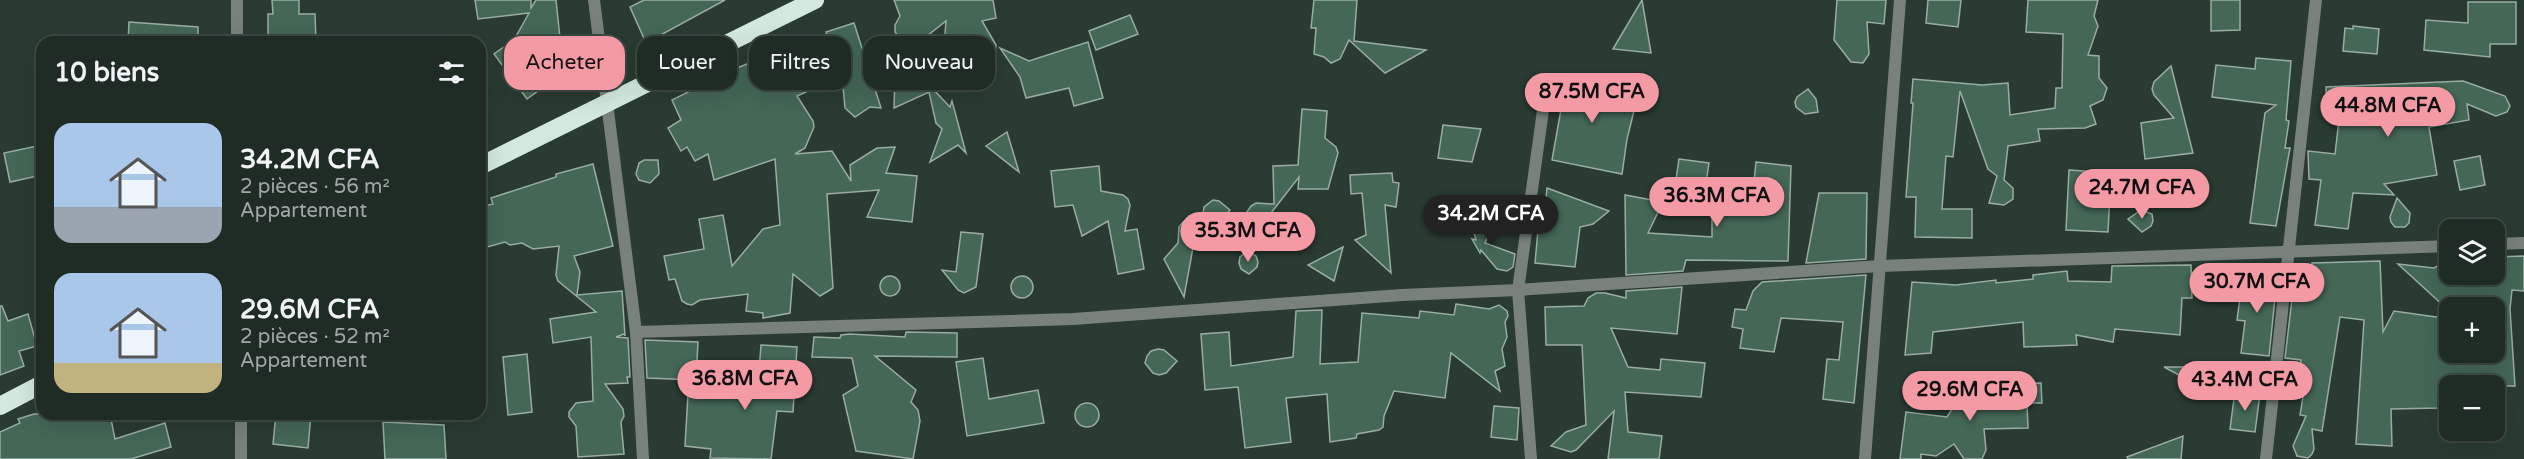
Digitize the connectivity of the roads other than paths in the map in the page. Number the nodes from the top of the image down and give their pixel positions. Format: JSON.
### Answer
{"nodes":[{"id":1,"x":237,"y":0,"type":"edge"},
{"id":2,"x":594,"y":0,"type":"edge"},
{"id":3,"x":815,"y":0,"type":"edge"},
{"id":4,"x":1900,"y":0,"type":"edge"},
{"id":5,"x":2316,"y":0,"type":"edge"},
{"id":6,"x":237,"y":36,"type":"edge"},
{"id":7,"x":1546,"y":89,"type":"dead end"},
{"id":8,"x":606,"y":104,"type":"junction"},
{"id":9,"x":486,"y":163,"type":"edge"},
{"id":10,"x":2524,"y":243,"type":"edge"},
{"id":11,"x":2505,"y":244,"type":"edge"},
{"id":12,"x":2439,"y":246,"type":"edge"},
{"id":13,"x":2290,"y":253,"type":"junction"},
{"id":14,"x":1880,"y":266,"type":"junction"},
{"id":15,"x":1518,"y":290,"type":"junction"},
{"id":16,"x":636,"y":332,"type":"junction"},
{"id":17,"x":36,"y":387,"type":"edge"},
{"id":18,"x":0,"y":405,"type":"edge"},
{"id":19,"x":241,"y":420,"type":"edge"},
{"id":20,"x":241,"y":459,"type":"edge"},
{"id":21,"x":643,"y":459,"type":"edge"},
{"id":22,"x":1531,"y":459,"type":"edge"},
{"id":23,"x":1865,"y":459,"type":"edge"},
{"id":24,"x":2266,"y":459,"type":"edge"}],
"edges":[{"from":1,"to":6,"type":"street"},
{"from":2,"to":8,"type":"street"},
{"from":3,"to":8,"type":"highway"},
{"from":4,"to":14,"type":"street"},
{"from":5,"to":13,"type":"street"},
{"from":7,"to":15,"type":"street"},
{"from":8,"to":9,"type":"highway"},
{"from":8,"to":16,"type":"street"},
{"from":10,"to":11,"type":"street"},
{"from":12,"to":13,"type":"street"},
{"from":13,"to":14,"type":"street"},
{"from":13,"to":24,"type":"street"},
{"from":14,"to":15,"type":"street"},
{"from":14,"to":23,"type":"street"},
{"from":15,"to":16,"type":"street"},
{"from":15,"to":22,"type":"street"},
{"from":16,"to":21,"type":"street"},
{"from":17,"to":18,"type":"highway"},
{"from":19,"to":20,"type":"street"}]}
